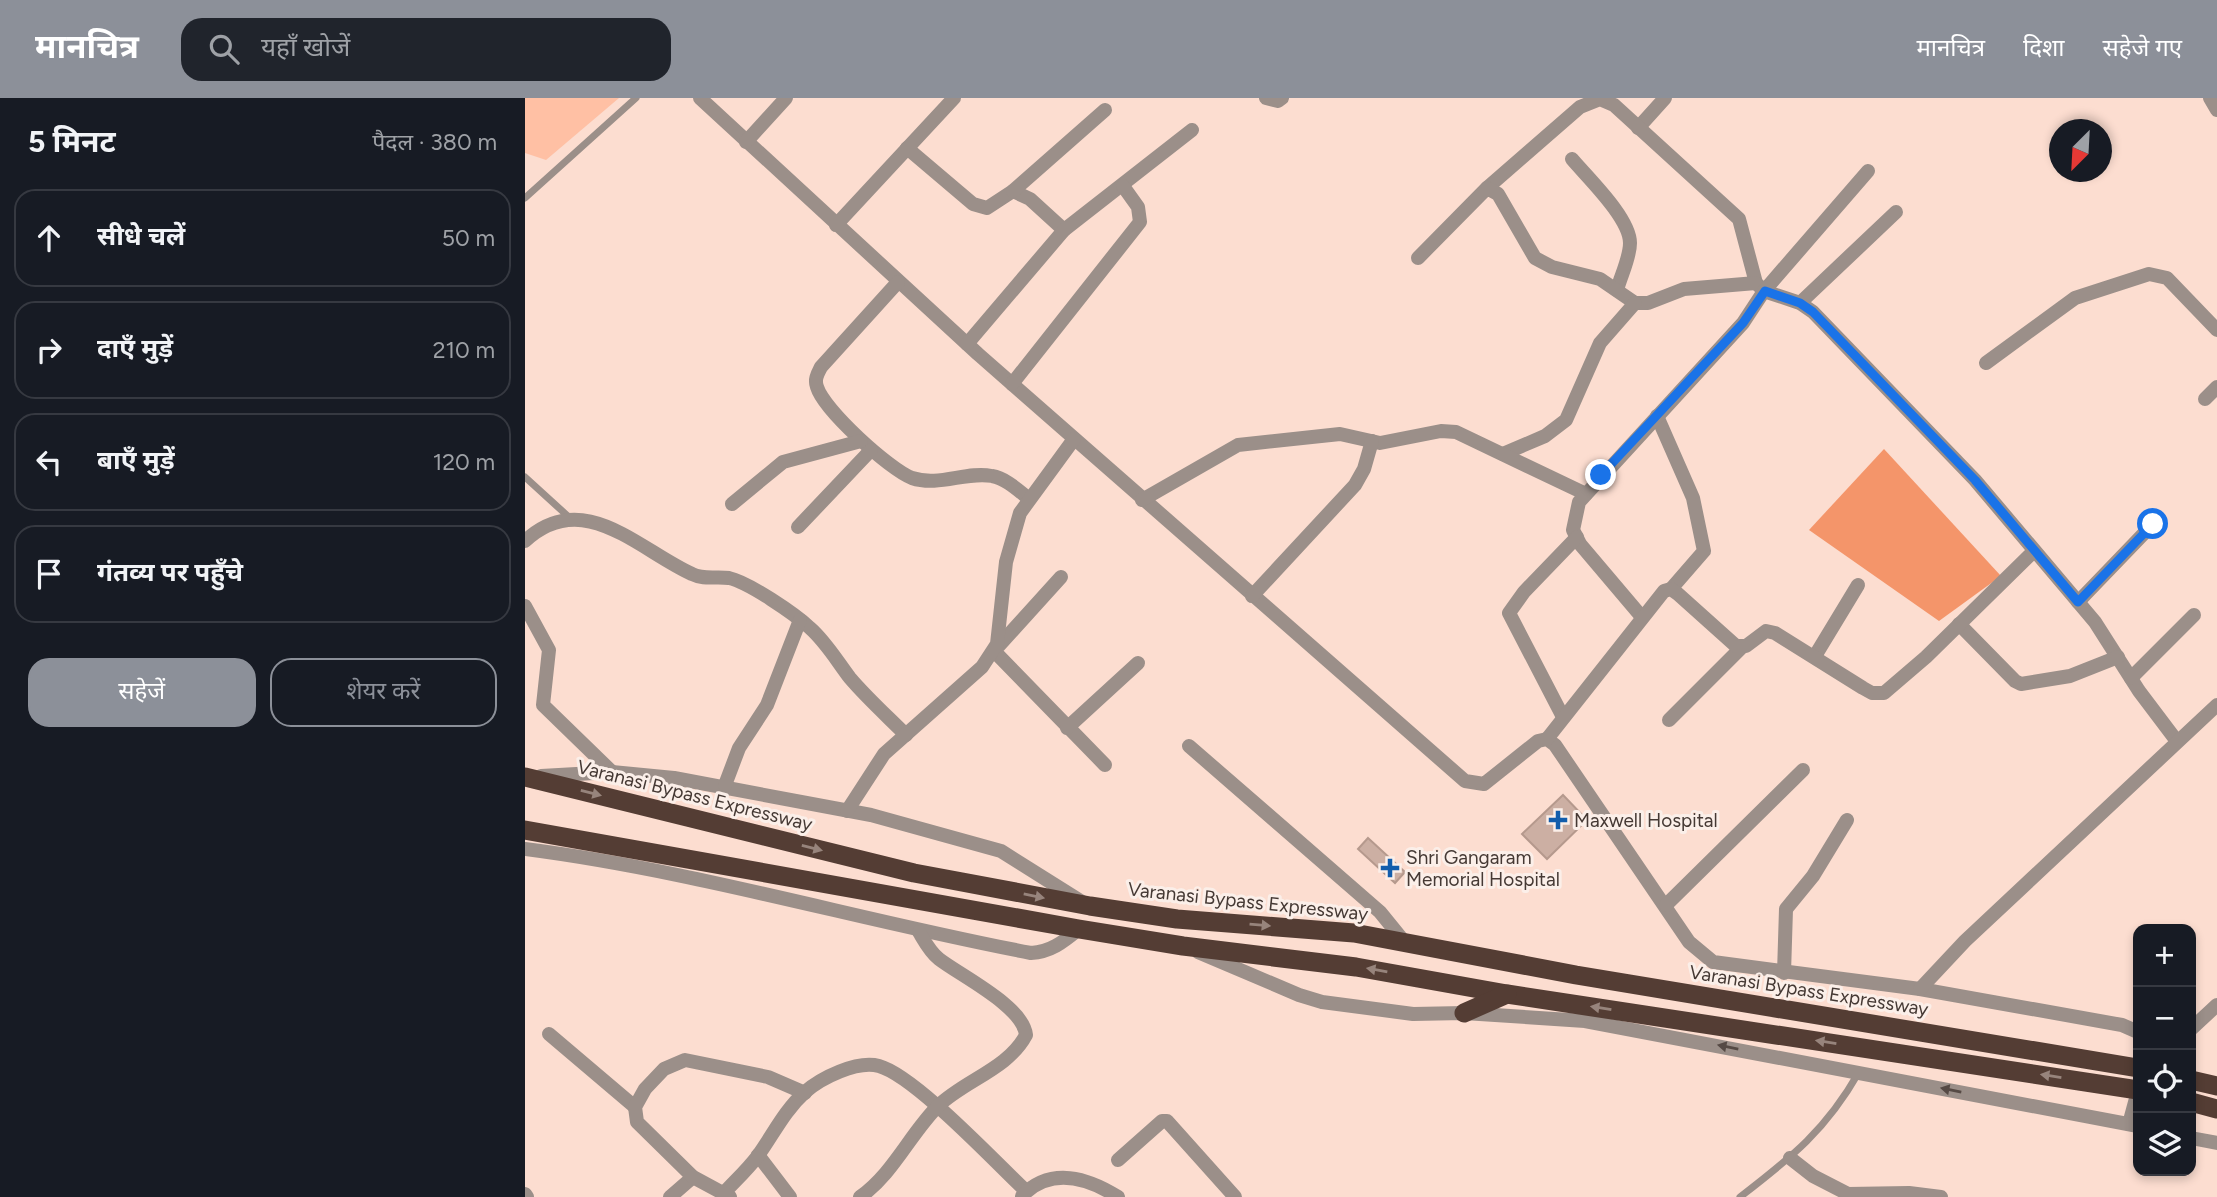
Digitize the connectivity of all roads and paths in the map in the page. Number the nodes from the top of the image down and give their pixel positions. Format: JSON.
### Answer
{"nodes":[{"id":1,"x":636,"y":98,"type":"edge"},
{"id":2,"x":700,"y":98,"type":"edge"},
{"id":3,"x":786,"y":98,"type":"edge"},
{"id":4,"x":954,"y":98,"type":"edge"},
{"id":5,"x":1266,"y":98,"type":"edge"},
{"id":6,"x":1282,"y":98,"type":"edge"},
{"id":7,"x":1665,"y":98,"type":"edge"},
{"id":8,"x":2210,"y":98,"type":"edge"},
{"id":9,"x":1577,"y":102,"type":"edge"},
{"id":10,"x":1105,"y":110,"type":"dead end"},
{"id":11,"x":2217,"y":110,"type":"edge"},
{"id":12,"x":1638,"y":128,"type":"junction"},
{"id":13,"x":1192,"y":130,"type":"dead end"},
{"id":14,"x":746,"y":142,"type":"junction"},
{"id":15,"x":907,"y":148,"type":"junction"},
{"id":16,"x":1572,"y":159,"type":"dead end"},
{"id":17,"x":1868,"y":171,"type":"dead end"},
{"id":18,"x":1123,"y":186,"type":"junction"},
{"id":19,"x":1487,"y":188,"type":"junction"},
{"id":20,"x":1013,"y":191,"type":"junction"},
{"id":21,"x":525,"y":198,"type":"edge"},
{"id":22,"x":1896,"y":212,"type":"dead end"},
{"id":23,"x":835,"y":225,"type":"junction"},
{"id":24,"x":1064,"y":230,"type":"junction"},
{"id":25,"x":1418,"y":258,"type":"dead end"},
{"id":26,"x":898,"y":282,"type":"junction"},
{"id":27,"x":1760,"y":287,"type":"junction"},
{"id":28,"x":1617,"y":290,"type":"junction"},
{"id":29,"x":1635,"y":303,"type":"junction"},
{"id":30,"x":1800,"y":303,"type":"junction"},
{"id":31,"x":2217,"y":330,"type":"edge"},
{"id":32,"x":967,"y":344,"type":"junction"},
{"id":33,"x":1986,"y":363,"type":"dead end"},
{"id":34,"x":1012,"y":384,"type":"junction"},
{"id":35,"x":2217,"y":387,"type":"edge"},
{"id":36,"x":2205,"y":399,"type":"dead end"},
{"id":37,"x":1657,"y":416,"type":"junction"},
{"id":38,"x":1074,"y":439,"type":"junction"},
{"id":39,"x":1372,"y":441,"type":"junction"},
{"id":40,"x":866,"y":446,"type":"junction"},
{"id":41,"x":1503,"y":454,"type":"junction"},
{"id":42,"x":525,"y":477,"type":"edge"},
{"id":43,"x":1586,"y":494,"type":"junction"},
{"id":44,"x":1028,"y":498,"type":"junction"},
{"id":45,"x":1142,"y":500,"type":"junction"},
{"id":46,"x":732,"y":504,"type":"dead end"},
{"id":47,"x":571,"y":520,"type":"junction"},
{"id":48,"x":2153,"y":524,"type":"dead end"},
{"id":49,"x":798,"y":527,"type":"dead end"},
{"id":50,"x":1577,"y":537,"type":"junction"},
{"id":51,"x":525,"y":541,"type":"edge"},
{"id":52,"x":2034,"y":551,"type":"junction"},
{"id":53,"x":1061,"y":577,"type":"dead end"},
{"id":54,"x":1858,"y":584,"type":"dead end"},
{"id":55,"x":1671,"y":589,"type":"junction"},
{"id":56,"x":1252,"y":596,"type":"junction"},
{"id":57,"x":2078,"y":602,"type":"junction"},
{"id":58,"x":525,"y":606,"type":"edge"},
{"id":59,"x":2194,"y":615,"type":"dead end"},
{"id":60,"x":1641,"y":616,"type":"junction"},
{"id":61,"x":800,"y":620,"type":"junction"},
{"id":62,"x":1959,"y":624,"type":"junction"},
{"id":63,"x":1741,"y":648,"type":"junction"},
{"id":64,"x":994,"y":651,"type":"junction"},
{"id":65,"x":1815,"y":656,"type":"junction"},
{"id":66,"x":2118,"y":657,"type":"junction"},
{"id":67,"x":1137,"y":663,"type":"dead end"},
{"id":68,"x":2131,"y":678,"type":"junction"},
{"id":69,"x":2217,"y":705,"type":"edge"},
{"id":70,"x":1563,"y":717,"type":"junction"},
{"id":71,"x":1669,"y":720,"type":"dead end"},
{"id":72,"x":1067,"y":728,"type":"junction"},
{"id":73,"x":905,"y":735,"type":"junction"},
{"id":74,"x":1547,"y":739,"type":"junction"},
{"id":75,"x":2176,"y":740,"type":"junction"},
{"id":76,"x":1189,"y":746,"type":"dead end"},
{"id":77,"x":1105,"y":765,"type":"dead end"},
{"id":78,"x":1803,"y":770,"type":"dead end"},
{"id":79,"x":613,"y":772,"type":"junction"},
{"id":80,"x":525,"y":777,"type":"edge"},
{"id":81,"x":725,"y":785,"type":"junction"},
{"id":82,"x":847,"y":811,"type":"junction"},
{"id":83,"x":1847,"y":820,"type":"dead end"},
{"id":84,"x":525,"y":830,"type":"edge"},
{"id":85,"x":525,"y":849,"type":"edge"},
{"id":86,"x":1666,"y":905,"type":"junction"},
{"id":87,"x":1090,"y":906,"type":"junction"},
{"id":88,"x":1079,"y":929,"type":"junction"},
{"id":89,"x":919,"y":932,"type":"junction"},
{"id":90,"x":1407,"y":945,"type":"junction"},
{"id":91,"x":1183,"y":946,"type":"junction"},
{"id":92,"x":1784,"y":973,"type":"junction"},
{"id":93,"x":1920,"y":989,"type":"junction"},
{"id":94,"x":1507,"y":994,"type":"junction"},
{"id":95,"x":2217,"y":1005,"type":"edge"},
{"id":96,"x":1464,"y":1013,"type":"junction"},
{"id":97,"x":2196,"y":1024,"type":"edge"},
{"id":98,"x":2133,"y":1030,"type":"edge"},
{"id":99,"x":549,"y":1034,"type":"dead end"},
{"id":100,"x":2132,"y":1067,"type":"edge"},
{"id":101,"x":1859,"y":1072,"type":"junction"},
{"id":102,"x":2196,"y":1081,"type":"edge"},
{"id":103,"x":2217,"y":1086,"type":"edge"},
{"id":104,"x":2132,"y":1089,"type":"edge"},
{"id":105,"x":805,"y":1093,"type":"junction"},
{"id":106,"x":2196,"y":1103,"type":"edge"},
{"id":107,"x":635,"y":1107,"type":"junction"},
{"id":108,"x":938,"y":1107,"type":"junction"},
{"id":109,"x":2217,"y":1109,"type":"edge"},
{"id":110,"x":2133,"y":1113,"type":"edge"},
{"id":111,"x":2133,"y":1125,"type":"edge"},
{"id":112,"x":2196,"y":1139,"type":"edge"},
{"id":113,"x":2217,"y":1143,"type":"edge"},
{"id":114,"x":758,"y":1154,"type":"junction"},
{"id":115,"x":1790,"y":1157,"type":"junction"},
{"id":116,"x":1118,"y":1160,"type":"dead end"},
{"id":117,"x":693,"y":1177,"type":"junction"},
{"id":118,"x":1024,"y":1194,"type":"edge"},
{"id":119,"x":727,"y":1195,"type":"edge"},
{"id":120,"x":1896,"y":1195,"type":"edge"},
{"id":121,"x":670,"y":1197,"type":"edge"},
{"id":122,"x":790,"y":1197,"type":"edge"},
{"id":123,"x":860,"y":1197,"type":"edge"},
{"id":124,"x":1118,"y":1197,"type":"edge"},
{"id":125,"x":1235,"y":1197,"type":"edge"},
{"id":126,"x":1740,"y":1197,"type":"edge"},
{"id":127,"x":1941,"y":1197,"type":"edge"}],
"edges":[{"from":1,"to":21,"type":"lane"},
{"from":2,"to":14,"type":"street"},
{"from":3,"to":14,"type":"street"},
{"from":4,"to":15,"type":"street"},
{"from":5,"to":6,"type":"street"},
{"from":7,"to":12,"type":"street"},
{"from":8,"to":11,"type":"street"},
{"from":9,"to":12,"type":"street"},
{"from":9,"to":19,"type":"street"},
{"from":10,"to":20,"type":"street"},
{"from":12,"to":27,"type":"street"},
{"from":13,"to":18,"type":"street"},
{"from":14,"to":23,"type":"street"},
{"from":15,"to":20,"type":"street"},
{"from":15,"to":23,"type":"street"},
{"from":16,"to":28,"type":"street"},
{"from":17,"to":27,"type":"street"},
{"from":18,"to":24,"type":"street"},
{"from":18,"to":34,"type":"street"},
{"from":19,"to":25,"type":"street"},
{"from":19,"to":28,"type":"street"},
{"from":20,"to":24,"type":"street"},
{"from":22,"to":30,"type":"street"},
{"from":23,"to":26,"type":"street"},
{"from":24,"to":32,"type":"street"},
{"from":26,"to":32,"type":"street"},
{"from":26,"to":40,"type":"street"},
{"from":27,"to":29,"type":"street"},
{"from":27,"to":30,"type":"street"},
{"from":27,"to":37,"type":"street"},
{"from":28,"to":29,"type":"street"},
{"from":29,"to":41,"type":"street"},
{"from":30,"to":52,"type":"street"},
{"from":31,"to":33,"type":"street"},
{"from":32,"to":34,"type":"street"},
{"from":34,"to":38,"type":"street"},
{"from":35,"to":36,"type":"street"},
{"from":37,"to":43,"type":"street"},
{"from":37,"to":55,"type":"street"},
{"from":38,"to":44,"type":"street"},
{"from":38,"to":45,"type":"street"},
{"from":39,"to":41,"type":"street"},
{"from":39,"to":45,"type":"street"},
{"from":39,"to":56,"type":"street"},
{"from":40,"to":44,"type":"street"},
{"from":40,"to":46,"type":"street"},
{"from":40,"to":49,"type":"street"},
{"from":41,"to":43,"type":"street"},
{"from":42,"to":47,"type":"lane"},
{"from":43,"to":50,"type":"street"},
{"from":44,"to":64,"type":"street"},
{"from":45,"to":56,"type":"street"},
{"from":47,"to":51,"type":"street"},
{"from":47,"to":61,"type":"street"},
{"from":48,"to":57,"type":"street"},
{"from":50,"to":60,"type":"street"},
{"from":50,"to":70,"type":"street"},
{"from":52,"to":57,"type":"street"},
{"from":52,"to":62,"type":"street"},
{"from":53,"to":64,"type":"street"},
{"from":54,"to":65,"type":"street"},
{"from":55,"to":60,"type":"street"},
{"from":55,"to":63,"type":"street"},
{"from":56,"to":74,"type":"street"},
{"from":57,"to":66,"type":"street"},
{"from":58,"to":79,"type":"street"},
{"from":59,"to":68,"type":"street"},
{"from":60,"to":70,"type":"street"},
{"from":61,"to":73,"type":"street"},
{"from":61,"to":81,"type":"street"},
{"from":62,"to":65,"type":"street"},
{"from":62,"to":66,"type":"street"},
{"from":63,"to":65,"type":"street"},
{"from":63,"to":71,"type":"street"},
{"from":64,"to":72,"type":"street"},
{"from":64,"to":73,"type":"street"},
{"from":66,"to":68,"type":"street"},
{"from":67,"to":72,"type":"street"},
{"from":68,"to":75,"type":"street"},
{"from":69,"to":75,"type":"street"},
{"from":70,"to":74,"type":"street"},
{"from":72,"to":77,"type":"street"},
{"from":73,"to":82,"type":"street"},
{"from":74,"to":86,"type":"street"},
{"from":75,"to":93,"type":"street"},
{"from":76,"to":90,"type":"street"},
{"from":78,"to":86,"type":"street"},
{"from":79,"to":80,"type":"street"},
{"from":79,"to":81,"type":"street"},
{"from":80,"to":87,"type":"highway","name":"Varanasi Bypass Expressway","one_way":true},
{"from":81,"to":82,"type":"street"},
{"from":82,"to":87,"type":"street"},
{"from":83,"to":92,"type":"street"},
{"from":84,"to":88,"type":"highway"},
{"from":85,"to":89,"type":"street"},
{"from":86,"to":92,"type":"street"},
{"from":87,"to":90,"type":"highway","name":"Varanasi Bypass Expressway","one_way":true},
{"from":88,"to":89,"type":"street"},
{"from":88,"to":91,"type":"highway"},
{"from":89,"to":108,"type":"street"},
{"from":90,"to":100,"type":"highway","name":"Varanasi Bypass Expressway"},
{"from":94,"to":91,"type":"highway","one_way":true},
{"from":91,"to":96,"type":"street"},
{"from":92,"to":93,"type":"street"},
{"from":93,"to":98,"type":"street"},
{"from":94,"to":96,"type":"highway"},
{"from":104,"to":94,"type":"highway","one_way":true},
{"from":95,"to":97,"type":"street"},
{"from":101,"to":96,"type":"street","one_way":true},
{"from":99,"to":107,"type":"street"},
{"from":111,"to":101,"type":"street","one_way":true},
{"from":101,"to":115,"type":"lane"},
{"from":102,"to":103,"type":"highway"},
{"from":104,"to":110,"type":"street"},
{"from":105,"to":107,"type":"street"},
{"from":105,"to":108,"type":"street"},
{"from":105,"to":114,"type":"street"},
{"from":106,"to":109,"type":"highway"},
{"from":107,"to":117,"type":"street"},
{"from":108,"to":118,"type":"street"},
{"from":108,"to":123,"type":"street"},
{"from":112,"to":113,"type":"street"},
{"from":114,"to":119,"type":"street"},
{"from":114,"to":122,"type":"street"},
{"from":115,"to":120,"type":"street"},
{"from":115,"to":126,"type":"lane"},
{"from":116,"to":125,"type":"street"},
{"from":117,"to":119,"type":"street"},
{"from":117,"to":121,"type":"street"},
{"from":118,"to":124,"type":"street"},
{"from":120,"to":127,"type":"street"}]}
